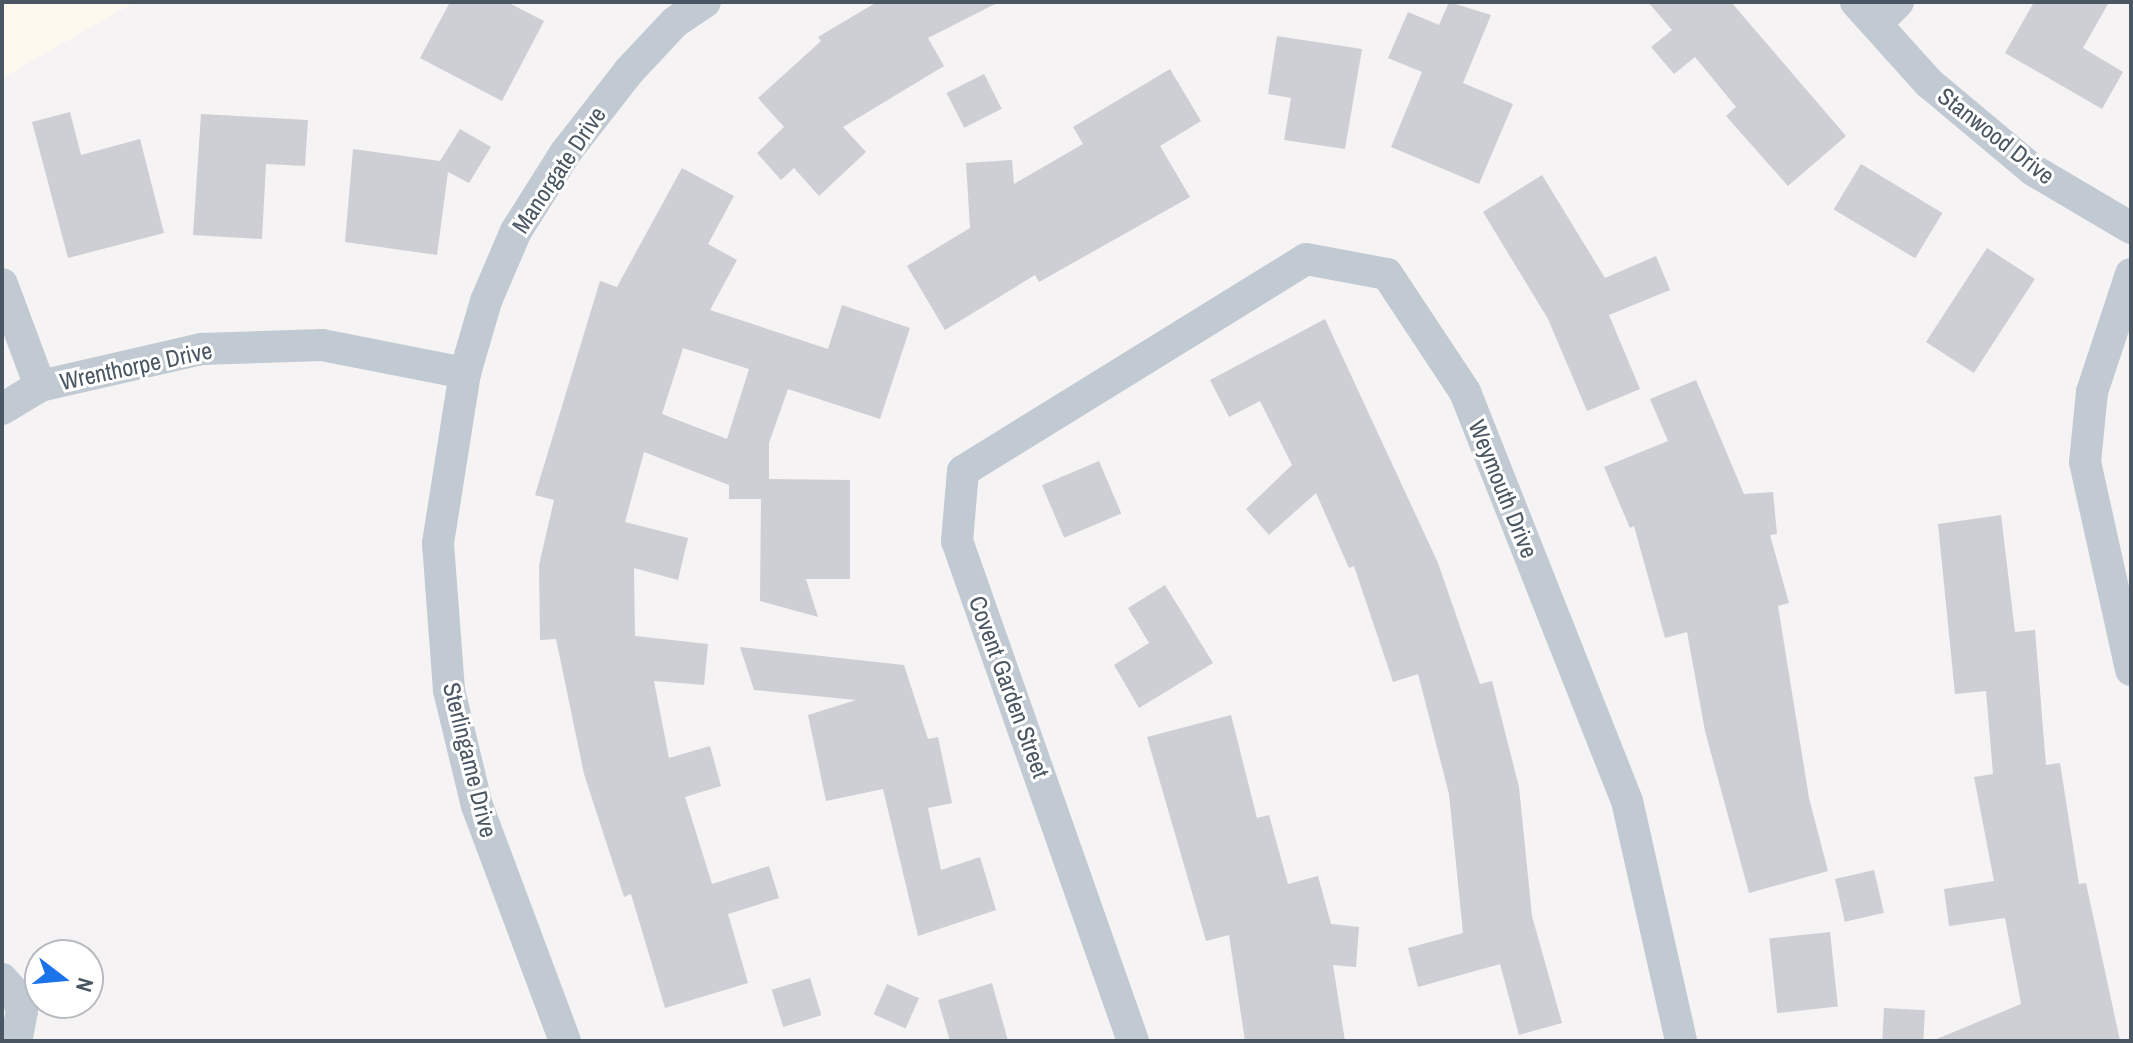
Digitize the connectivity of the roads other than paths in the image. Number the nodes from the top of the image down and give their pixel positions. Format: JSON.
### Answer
{"nodes":[{"id":1,"x":705,"y":2,"type":"edge"},
{"id":2,"x":1877,"y":9,"type":"edge"},
{"id":3,"x":2131,"y":228,"type":"edge"},
{"id":4,"x":2131,"y":274,"type":"edge"},
{"id":5,"x":2,"y":284,"type":"edge"},
{"id":6,"x":465,"y":373,"type":"junction"},
{"id":7,"x":40,"y":386,"type":"junction"},
{"id":8,"x":1090,"y":392,"type":"joint"},
{"id":9,"x":2,"y":409,"type":"edge"},
{"id":10,"x":2131,"y":670,"type":"edge"},
{"id":11,"x":2,"y":979,"type":"edge"},
{"id":12,"x":16,"y":1041,"type":"edge"},
{"id":13,"x":565,"y":1041,"type":"edge"},
{"id":14,"x":1133,"y":1041,"type":"edge"},
{"id":15,"x":1681,"y":1041,"type":"edge"}],
"edges":[{"from":1,"to":6,"type":"street","name":"Manorgate Drive"},
{"from":2,"to":3,"type":"street","name":"Stanwood Drive"},
{"from":4,"to":10,"type":"street"},
{"from":5,"to":7,"type":"street"},
{"from":6,"to":7,"type":"street","name":"Wrenthorpe Drive"},
{"from":6,"to":13,"type":"street","name":"Sterlingame Drive"},
{"from":7,"to":9,"type":"street","name":"Wrenthorpe Drive"},
{"from":8,"to":14,"type":"street","name":"Covent Garden Street"},
{"from":8,"to":15,"type":"street","name":"Weymouth Drive"},
{"from":11,"to":12,"type":"street"}]}
